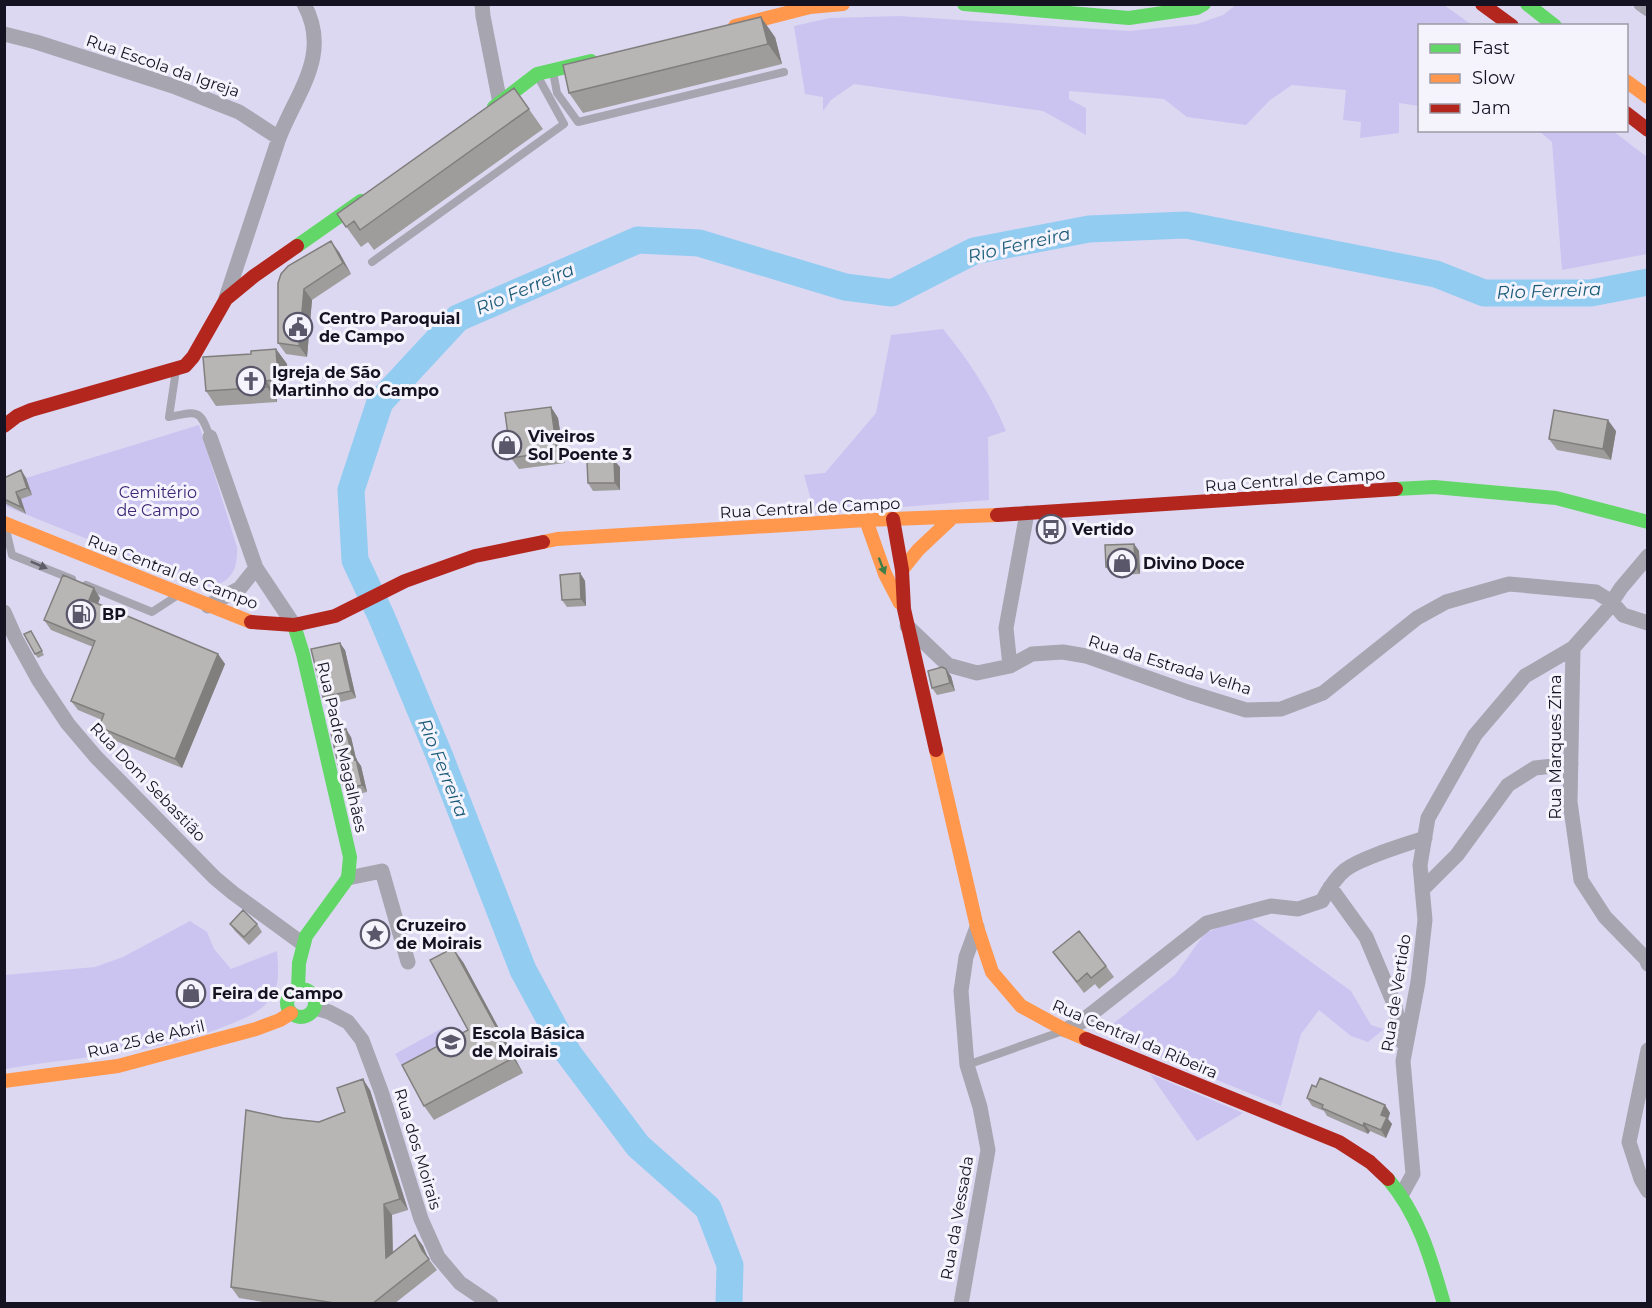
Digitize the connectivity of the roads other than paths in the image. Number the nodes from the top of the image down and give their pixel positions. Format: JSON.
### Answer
{"nodes":[{"id":1,"x":304,"y":4,"type":"edge"},
{"id":2,"x":482,"y":4,"type":"edge"},
{"id":3,"x":843,"y":4,"type":"edge"},
{"id":4,"x":964,"y":4,"type":"edge"},
{"id":5,"x":1204,"y":4,"type":"edge"},
{"id":6,"x":1482,"y":4,"type":"edge"},
{"id":7,"x":1527,"y":4,"type":"edge"},
{"id":8,"x":1641,"y":4,"type":"edge"},
{"id":9,"x":1053,"y":8,"type":"edge"},
{"id":10,"x":1647,"y":9,"type":"edge"},
{"id":11,"x":1509,"y":24,"type":"edge"},
{"id":12,"x":1552,"y":24,"type":"edge"},
{"id":13,"x":720,"y":29,"type":"edge"},
{"id":14,"x":4,"y":34,"type":"edge"},
{"id":15,"x":608,"y":57,"type":"edge"},
{"id":16,"x":552,"y":70,"type":"junction"},
{"id":17,"x":784,"y":72,"type":"dead end"},
{"id":18,"x":537,"y":74,"type":"junction"},
{"id":19,"x":1628,"y":83,"type":"edge"},
{"id":20,"x":1647,"y":97,"type":"edge"},
{"id":21,"x":500,"y":103,"type":"junction"},
{"id":22,"x":1628,"y":115,"type":"edge"},
{"id":23,"x":482,"y":116,"type":"edge"},
{"id":24,"x":1647,"y":130,"type":"edge"},
{"id":25,"x":279,"y":138,"type":"junction"},
{"id":26,"x":370,"y":194,"type":"edge"},
{"id":27,"x":372,"y":262,"type":"dead end"},
{"id":28,"x":226,"y":299,"type":"junction"},
{"id":29,"x":176,"y":369,"type":"junction"},
{"id":30,"x":4,"y":426,"type":"edge"},
{"id":31,"x":210,"y":437,"type":"joint"},
{"id":32,"x":1027,"y":513,"type":"junction"},
{"id":33,"x":952,"y":518,"type":"junction"},
{"id":34,"x":893,"y":519,"type":"junction"},
{"id":35,"x":866,"y":520,"type":"junction"},
{"id":36,"x":1647,"y":522,"type":"edge"},
{"id":37,"x":4,"y":524,"type":"edge"},
{"id":38,"x":1647,"y":556,"type":"edge"},
{"id":39,"x":256,"y":568,"type":"junction"},
{"id":40,"x":902,"y":570,"type":"junction"},
{"id":41,"x":179,"y":594,"type":"junction"},
{"id":42,"x":1612,"y":602,"type":"junction"},
{"id":43,"x":208,"y":606,"type":"junction"},
{"id":44,"x":904,"y":609,"type":"junction"},
{"id":45,"x":4,"y":612,"type":"edge"},
{"id":46,"x":1647,"y":623,"type":"edge"},
{"id":47,"x":294,"y":625,"type":"junction"},
{"id":48,"x":908,"y":626,"type":"junction"},
{"id":49,"x":1573,"y":648,"type":"junction"},
{"id":50,"x":1010,"y":666,"type":"junction"},
{"id":51,"x":1571,"y":764,"type":"junction"},
{"id":52,"x":1425,"y":838,"type":"junction"},
{"id":53,"x":348,"y":878,"type":"junction"},
{"id":54,"x":1330,"y":887,"type":"junction"},
{"id":55,"x":1422,"y":890,"type":"junction"},
{"id":56,"x":977,"y":927,"type":"junction"},
{"id":57,"x":303,"y":944,"type":"junction"},
{"id":58,"x":408,"y":962,"type":"dead end"},
{"id":59,"x":1647,"y":964,"type":"edge"},
{"id":60,"x":298,"y":990,"type":"junction"},
{"id":61,"x":315,"y":1008,"type":"junction"},
{"id":62,"x":291,"y":1013,"type":"junction"},
{"id":63,"x":1065,"y":1030,"type":"junction"},
{"id":64,"x":1405,"y":1050,"type":"junction"},
{"id":65,"x":1647,"y":1050,"type":"edge"},
{"id":66,"x":967,"y":1065,"type":"junction"},
{"id":67,"x":4,"y":1081,"type":"edge"},
{"id":68,"x":1647,"y":1191,"type":"edge"},
{"id":69,"x":1402,"y":1194,"type":"junction"},
{"id":70,"x":491,"y":1304,"type":"edge"},
{"id":71,"x":961,"y":1304,"type":"edge"},
{"id":72,"x":1444,"y":1304,"type":"edge"}],
"edges":[{"from":1,"to":25,"type":"street"},
{"from":2,"to":21,"type":"street"},
{"from":3,"to":13,"type":"main road"},
{"from":4,"to":9,"type":"main road"},
{"from":5,"to":9,"type":"main road"},
{"from":6,"to":11,"type":"main road"},
{"from":7,"to":12,"type":"main road"},
{"from":8,"to":10,"type":"street"},
{"from":14,"to":25,"type":"street","name":"Rua Escola da Igreja"},
{"from":15,"to":16,"type":"main road"},
{"from":16,"to":17,"type":"lane"},
{"from":16,"to":18,"type":"main road"},
{"from":18,"to":21,"type":"main road"},
{"from":18,"to":27,"type":"lane"},
{"from":19,"to":20,"type":"main road"},
{"from":21,"to":23,"type":"main road"},
{"from":22,"to":24,"type":"main road"},
{"from":25,"to":28,"type":"street"},
{"from":26,"to":28,"type":"main road"},
{"from":28,"to":29,"type":"main road"},
{"from":29,"to":30,"type":"main road"},
{"from":29,"to":31,"type":"lane"},
{"from":31,"to":39,"type":"street"},
{"from":32,"to":33,"type":"main road","name":"Rua Central de Campo"},
{"from":32,"to":36,"type":"main road","name":"Rua Central de Campo"},
{"from":32,"to":50,"type":"street"},
{"from":33,"to":34,"type":"main road","name":"Rua Central de Campo"},
{"from":33,"to":40,"type":"main road"},
{"from":34,"to":35,"type":"main road","name":"Rua Central de Campo"},
{"from":34,"to":40,"type":"main road","name":"Rua Central da Ribeira"},
{"from":35,"to":44,"type":"main road","name":"Rua Central da Ribeira","one_way":true},
{"from":35,"to":47,"type":"main road","name":"Rua Central de Campo"},
{"from":37,"to":41,"type":"main road","name":"Rua Central de Campo"},
{"from":37,"to":41,"type":"lane","one_way":true},
{"from":38,"to":42,"type":"street","name":"Rua de Vertido"},
{"from":39,"to":43,"type":"street"},
{"from":39,"to":47,"type":"street"},
{"from":40,"to":44,"type":"main road","name":"Rua Central da Ribeira"},
{"from":41,"to":43,"type":"main road","name":"Rua Central de Campo"},
{"from":42,"to":46,"type":"street","name":"Rua da Estrada Velha"},
{"from":42,"to":49,"type":"street","name":"Rua de Vertido"},
{"from":42,"to":50,"type":"street","name":"Rua da Estrada Velha"},
{"from":43,"to":47,"type":"main road","name":"Rua Central de Campo"},
{"from":44,"to":48,"type":"main road","name":"Rua Central da Ribeira"},
{"from":45,"to":57,"type":"street","name":"Rua Dom Sebastião"},
{"from":47,"to":53,"type":"main road","name":"Rua Padre Magalhães"},
{"from":48,"to":50,"type":"street","name":"Rua da Estrada Velha"},
{"from":48,"to":56,"type":"main road","name":"Rua Central da Ribeira"},
{"from":49,"to":51,"type":"street","name":"Rua Marques Zina"},
{"from":49,"to":52,"type":"street","name":"Rua de Vertido"},
{"from":51,"to":55,"type":"street"},
{"from":51,"to":59,"type":"street","name":"Rua Marques Zina"},
{"from":52,"to":54,"type":"street"},
{"from":52,"to":55,"type":"street","name":"Rua de Vertido"},
{"from":53,"to":57,"type":"main road"},
{"from":53,"to":58,"type":"street"},
{"from":54,"to":63,"type":"street"},
{"from":54,"to":64,"type":"street"},
{"from":55,"to":64,"type":"street","name":"Rua de Vertido"},
{"from":56,"to":63,"type":"main road","name":"Rua Central da Ribeira"},
{"from":56,"to":66,"type":"street","name":"Rua da Vessada"},
{"from":57,"to":60,"type":"main road"},
{"from":60,"to":61,"type":"main road"},
{"from":60,"to":62,"type":"main road"},
{"from":61,"to":62,"type":"main road"},
{"from":61,"to":70,"type":"street","name":"Rua dos Moirais"},
{"from":62,"to":67,"type":"main road","name":"Rua 25 de Abril"},
{"from":63,"to":66,"type":"lane"},
{"from":63,"to":69,"type":"main road","name":"Rua Central da Ribeira"},
{"from":64,"to":69,"type":"street","name":"Rua de Vertido"},
{"from":65,"to":68,"type":"street"},
{"from":66,"to":71,"type":"street","name":"Rua da Vessada"},
{"from":69,"to":72,"type":"main road","name":"Rua Central da Ribeira"}]}
